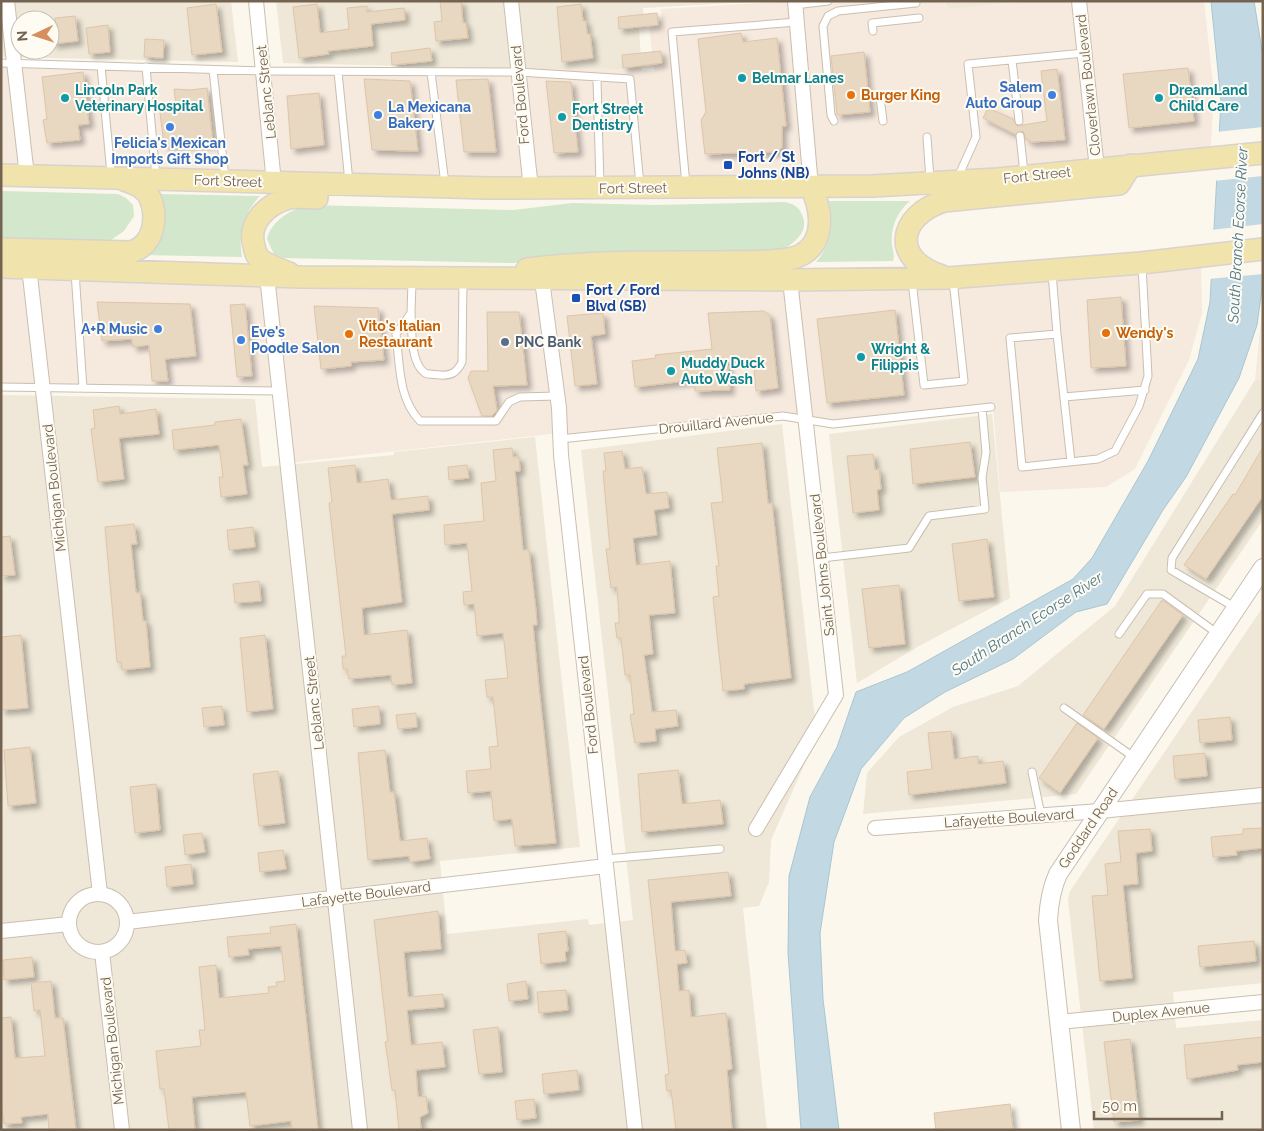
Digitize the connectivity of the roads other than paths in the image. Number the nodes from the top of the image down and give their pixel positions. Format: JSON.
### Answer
{"nodes":[{"id":1,"x":7,"y":1,"type":"edge"},
{"id":2,"x":256,"y":1,"type":"edge"},
{"id":3,"x":511,"y":1,"type":"edge"},
{"id":4,"x":828,"y":1,"type":"edge"},
{"id":5,"x":1079,"y":1,"type":"edge"},
{"id":6,"x":795,"y":3,"type":"edge"},
{"id":7,"x":916,"y":4,"type":"edge"},
{"id":8,"x":919,"y":18,"type":"dead end"},
{"id":9,"x":797,"y":22,"type":"junction"},
{"id":10,"x":873,"y":31,"type":"dead end"},
{"id":11,"x":1084,"y":53,"type":"junction"},
{"id":12,"x":1012,"y":60,"type":"junction"},
{"id":13,"x":7,"y":63,"type":"edge"},
{"id":14,"x":101,"y":66,"type":"junction"},
{"id":15,"x":146,"y":67,"type":"junction"},
{"id":16,"x":213,"y":70,"type":"junction"},
{"id":17,"x":264,"y":71,"type":"junction"},
{"id":18,"x":338,"y":72,"type":"junction"},
{"id":19,"x":431,"y":72,"type":"junction"},
{"id":20,"x":519,"y":72,"type":"junction"},
{"id":21,"x":597,"y":79,"type":"junction"},
{"id":22,"x":880,"y":97,"type":"dead end"},
{"id":23,"x":834,"y":121,"type":"dead end"},
{"id":24,"x":883,"y":121,"type":"dead end"},
{"id":25,"x":1019,"y":121,"type":"dead end"},
{"id":26,"x":1020,"y":136,"type":"dead end"},
{"id":27,"x":927,"y":137,"type":"dead end"},
{"id":28,"x":1263,"y":153,"type":"edge"},
{"id":29,"x":1130,"y":165,"type":"junction"},
{"id":30,"x":1097,"y":169,"type":"junction"},
{"id":31,"x":1,"y":175,"type":"edge"},
{"id":32,"x":27,"y":176,"type":"junction"},
{"id":33,"x":1024,"y":176,"type":"junction"},
{"id":34,"x":114,"y":177,"type":"junction"},
{"id":35,"x":157,"y":179,"type":"junction"},
{"id":36,"x":225,"y":181,"type":"junction"},
{"id":37,"x":956,"y":182,"type":"junction"},
{"id":38,"x":274,"y":183,"type":"junction"},
{"id":39,"x":930,"y":183,"type":"junction"},
{"id":40,"x":349,"y":185,"type":"junction"},
{"id":41,"x":446,"y":187,"type":"junction"},
{"id":42,"x":686,"y":187,"type":"junction"},
{"id":43,"x":811,"y":187,"type":"junction"},
{"id":44,"x":600,"y":188,"type":"junction"},
{"id":45,"x":641,"y":188,"type":"junction"},
{"id":46,"x":531,"y":189,"type":"junction"},
{"id":47,"x":1,"y":249,"type":"edge"},
{"id":48,"x":1263,"y":249,"type":"edge"},
{"id":49,"x":1141,"y":263,"type":"junction"},
{"id":50,"x":1,"y":267,"type":"edge"},
{"id":51,"x":29,"y":267,"type":"junction"},
{"id":52,"x":75,"y":269,"type":"junction"},
{"id":53,"x":1052,"y":270,"type":"junction"},
{"id":54,"x":267,"y":276,"type":"junction"},
{"id":55,"x":301,"y":277,"type":"junction"},
{"id":56,"x":412,"y":278,"type":"junction"},
{"id":57,"x":912,"y":278,"type":"junction"},
{"id":58,"x":950,"y":278,"type":"junction"},
{"id":59,"x":469,"y":279,"type":"junction"},
{"id":60,"x":542,"y":280,"type":"junction"},
{"id":61,"x":790,"y":280,"type":"junction"},
{"id":62,"x":410,"y":313,"type":"junction"},
{"id":63,"x":1058,"y":334,"type":"junction"},
{"id":64,"x":1,"y":387,"type":"edge"},
{"id":65,"x":43,"y":388,"type":"junction"},
{"id":66,"x":83,"y":388,"type":"junction"},
{"id":67,"x":1145,"y":390,"type":"junction"},
{"id":68,"x":280,"y":391,"type":"junction"},
{"id":69,"x":557,"y":396,"type":"junction"},
{"id":70,"x":1064,"y":397,"type":"junction"},
{"id":71,"x":991,"y":407,"type":"dead end"},
{"id":72,"x":982,"y":408,"type":"junction"},
{"id":73,"x":1263,"y":413,"type":"edge"},
{"id":74,"x":807,"y":422,"type":"junction"},
{"id":75,"x":560,"y":439,"type":"junction"},
{"id":76,"x":1071,"y":462,"type":"junction"},
{"id":77,"x":822,"y":558,"type":"junction"},
{"id":78,"x":1263,"y":568,"type":"edge"},
{"id":79,"x":1256,"y":588,"type":"edge"},
{"id":80,"x":1236,"y":608,"type":"junction"},
{"id":81,"x":1119,"y":634,"type":"dead end"},
{"id":82,"x":1218,"y":634,"type":"junction"},
{"id":83,"x":1064,"y":708,"type":"dead end"},
{"id":84,"x":1135,"y":758,"type":"junction"},
{"id":85,"x":1032,"y":772,"type":"dead end"},
{"id":86,"x":1263,"y":795,"type":"edge"},
{"id":87,"x":1100,"y":811,"type":"junction"},
{"id":88,"x":1041,"y":815,"type":"junction"},
{"id":89,"x":875,"y":828,"type":"dead end"},
{"id":90,"x":756,"y":829,"type":"dead end"},
{"id":91,"x":720,"y":849,"type":"dead end"},
{"id":92,"x":605,"y":862,"type":"junction"},
{"id":93,"x":100,"y":894,"type":"junction"},
{"id":94,"x":335,"y":898,"type":"junction"},
{"id":95,"x":127,"y":922,"type":"junction"},
{"id":96,"x":69,"y":924,"type":"junction"},
{"id":97,"x":1,"y":931,"type":"edge"},
{"id":98,"x":102,"y":952,"type":"junction"},
{"id":99,"x":1263,"y":1002,"type":"edge"},
{"id":100,"x":1059,"y":1022,"type":"junction"},
{"id":101,"x":122,"y":1130,"type":"edge"},
{"id":102,"x":360,"y":1130,"type":"edge"},
{"id":103,"x":635,"y":1130,"type":"edge"},
{"id":104,"x":1071,"y":1130,"type":"edge"}],
"edges":[{"from":1,"to":13,"type":"street"},
{"from":2,"to":17,"type":"street","name":"Leblanc Street"},
{"from":3,"to":20,"type":"street","name":"Ford Boulevard"},
{"from":4,"to":6,"type":"lane"},
{"from":5,"to":11,"type":"street","name":"Cloverlawn Boulevard"},
{"from":6,"to":9,"type":"street"},
{"from":7,"to":23,"type":"lane"},
{"from":8,"to":10,"type":"lane"},
{"from":9,"to":42,"type":"lane"},
{"from":9,"to":43,"type":"street"},
{"from":11,"to":12,"type":"lane"},
{"from":11,"to":30,"type":"street","name":"Cloverlawn Boulevard"},
{"from":12,"to":25,"type":"lane"},
{"from":12,"to":37,"type":"lane"},
{"from":13,"to":14,"type":"lane"},
{"from":13,"to":32,"type":"street"},
{"from":14,"to":15,"type":"lane"},
{"from":14,"to":34,"type":"lane"},
{"from":15,"to":16,"type":"lane"},
{"from":15,"to":35,"type":"lane"},
{"from":16,"to":17,"type":"lane"},
{"from":16,"to":36,"type":"lane"},
{"from":17,"to":18,"type":"lane"},
{"from":17,"to":38,"type":"street","name":"Leblanc Street"},
{"from":18,"to":19,"type":"lane"},
{"from":18,"to":40,"type":"lane"},
{"from":19,"to":20,"type":"lane"},
{"from":19,"to":41,"type":"lane"},
{"from":20,"to":21,"type":"lane"},
{"from":20,"to":46,"type":"street","name":"Ford Boulevard"},
{"from":21,"to":44,"type":"lane"},
{"from":21,"to":45,"type":"lane"},
{"from":22,"to":24,"type":"lane"},
{"from":26,"to":33,"type":"lane"},
{"from":27,"to":39,"type":"lane"},
{"from":28,"to":29,"type":"main road","name":"Fort Street"},
{"from":29,"to":30,"type":"main road","name":"Fort Street"},
{"from":29,"to":58,"type":"main road"},
{"from":30,"to":33,"type":"main road","name":"Fort Street"},
{"from":31,"to":32,"type":"main road","name":"Fort Street"},
{"from":32,"to":34,"type":"main road","name":"Fort Street"},
{"from":33,"to":37,"type":"main road","name":"Fort Street"},
{"from":34,"to":35,"type":"main road","name":"Fort Street"},
{"from":34,"to":47,"type":"main road"},
{"from":35,"to":36,"type":"main road","name":"Fort Street"},
{"from":36,"to":38,"type":"main road","name":"Fort Street"},
{"from":37,"to":39,"type":"main road","name":"Fort Street"},
{"from":38,"to":40,"type":"main road","name":"Fort Street"},
{"from":39,"to":43,"type":"main road","name":"Fort Street"},
{"from":40,"to":41,"type":"main road","name":"Fort Street"},
{"from":41,"to":46,"type":"main road","name":"Fort Street"},
{"from":42,"to":43,"type":"main road","name":"Fort Street"},
{"from":42,"to":45,"type":"main road","name":"Fort Street"},
{"from":43,"to":59,"type":"main road"},
{"from":44,"to":45,"type":"main road","name":"Fort Street"},
{"from":44,"to":46,"type":"main road","name":"Fort Street"},
{"from":46,"to":55,"type":"main road"},
{"from":48,"to":49,"type":"main road"},
{"from":49,"to":53,"type":"main road"},
{"from":49,"to":67,"type":"lane"},
{"from":50,"to":51,"type":"main road"},
{"from":51,"to":52,"type":"main road"},
{"from":51,"to":65,"type":"street","name":"Michigan Boulevard"},
{"from":52,"to":54,"type":"main road"},
{"from":52,"to":66,"type":"lane"},
{"from":53,"to":58,"type":"main road"},
{"from":53,"to":63,"type":"lane"},
{"from":54,"to":55,"type":"main road"},
{"from":54,"to":68,"type":"street","name":"Leblanc Street"},
{"from":55,"to":56,"type":"main road"},
{"from":56,"to":59,"type":"main road"},
{"from":56,"to":62,"type":"lane"},
{"from":57,"to":58,"type":"main road"},
{"from":57,"to":58,"type":"lane"},
{"from":57,"to":61,"type":"main road"},
{"from":59,"to":60,"type":"main road"},
{"from":59,"to":62,"type":"lane"},
{"from":60,"to":61,"type":"main road"},
{"from":60,"to":69,"type":"street","name":"Ford Boulevard"},
{"from":61,"to":74,"type":"street","name":"Saint Johns Boulevard"},
{"from":62,"to":69,"type":"lane"},
{"from":63,"to":70,"type":"lane"},
{"from":63,"to":76,"type":"lane"},
{"from":64,"to":65,"type":"lane"},
{"from":65,"to":66,"type":"lane"},
{"from":65,"to":93,"type":"street","name":"Michigan Boulevard"},
{"from":66,"to":68,"type":"lane"},
{"from":67,"to":70,"type":"lane"},
{"from":67,"to":76,"type":"lane"},
{"from":68,"to":94,"type":"street","name":"Leblanc Street"},
{"from":69,"to":75,"type":"street","name":"Ford Boulevard"},
{"from":70,"to":76,"type":"lane"},
{"from":71,"to":72,"type":"lane","name":"Drouillard Avenue"},
{"from":72,"to":74,"type":"lane","name":"Drouillard Avenue"},
{"from":72,"to":77,"type":"lane"},
{"from":73,"to":80,"type":"lane"},
{"from":74,"to":75,"type":"lane","name":"Drouillard Avenue"},
{"from":74,"to":77,"type":"street","name":"Saint Johns Boulevard"},
{"from":75,"to":92,"type":"street","name":"Ford Boulevard"},
{"from":77,"to":90,"type":"street","name":"Saint Johns Boulevard"},
{"from":78,"to":79,"type":"street","name":"Goddard Road"},
{"from":79,"to":80,"type":"street","name":"Goddard Road"},
{"from":80,"to":82,"type":"street","name":"Goddard Road"},
{"from":81,"to":82,"type":"lane"},
{"from":82,"to":84,"type":"street","name":"Goddard Road"},
{"from":83,"to":84,"type":"lane"},
{"from":84,"to":87,"type":"street","name":"Goddard Road"},
{"from":85,"to":88,"type":"lane"},
{"from":86,"to":87,"type":"street","name":"Lafayette Boulevard"},
{"from":87,"to":88,"type":"street","name":"Lafayette Boulevard"},
{"from":87,"to":100,"type":"street","name":"Goddard Road"},
{"from":88,"to":89,"type":"street","name":"Lafayette Boulevard"},
{"from":91,"to":92,"type":"lane"},
{"from":92,"to":94,"type":"street","name":"Lafayette Boulevard"},
{"from":92,"to":103,"type":"street","name":"Ford Boulevard"},
{"from":93,"to":95,"type":"street"},
{"from":93,"to":96,"type":"street"},
{"from":94,"to":95,"type":"street","name":"Lafayette Boulevard"},
{"from":94,"to":102,"type":"street","name":"Leblanc Street"},
{"from":95,"to":98,"type":"street"},
{"from":96,"to":97,"type":"street"},
{"from":96,"to":98,"type":"street"},
{"from":98,"to":101,"type":"street","name":"Michigan Boulevard"},
{"from":99,"to":100,"type":"street","name":"Duplex Avenue"},
{"from":100,"to":104,"type":"street","name":"Goddard Road"}]}
